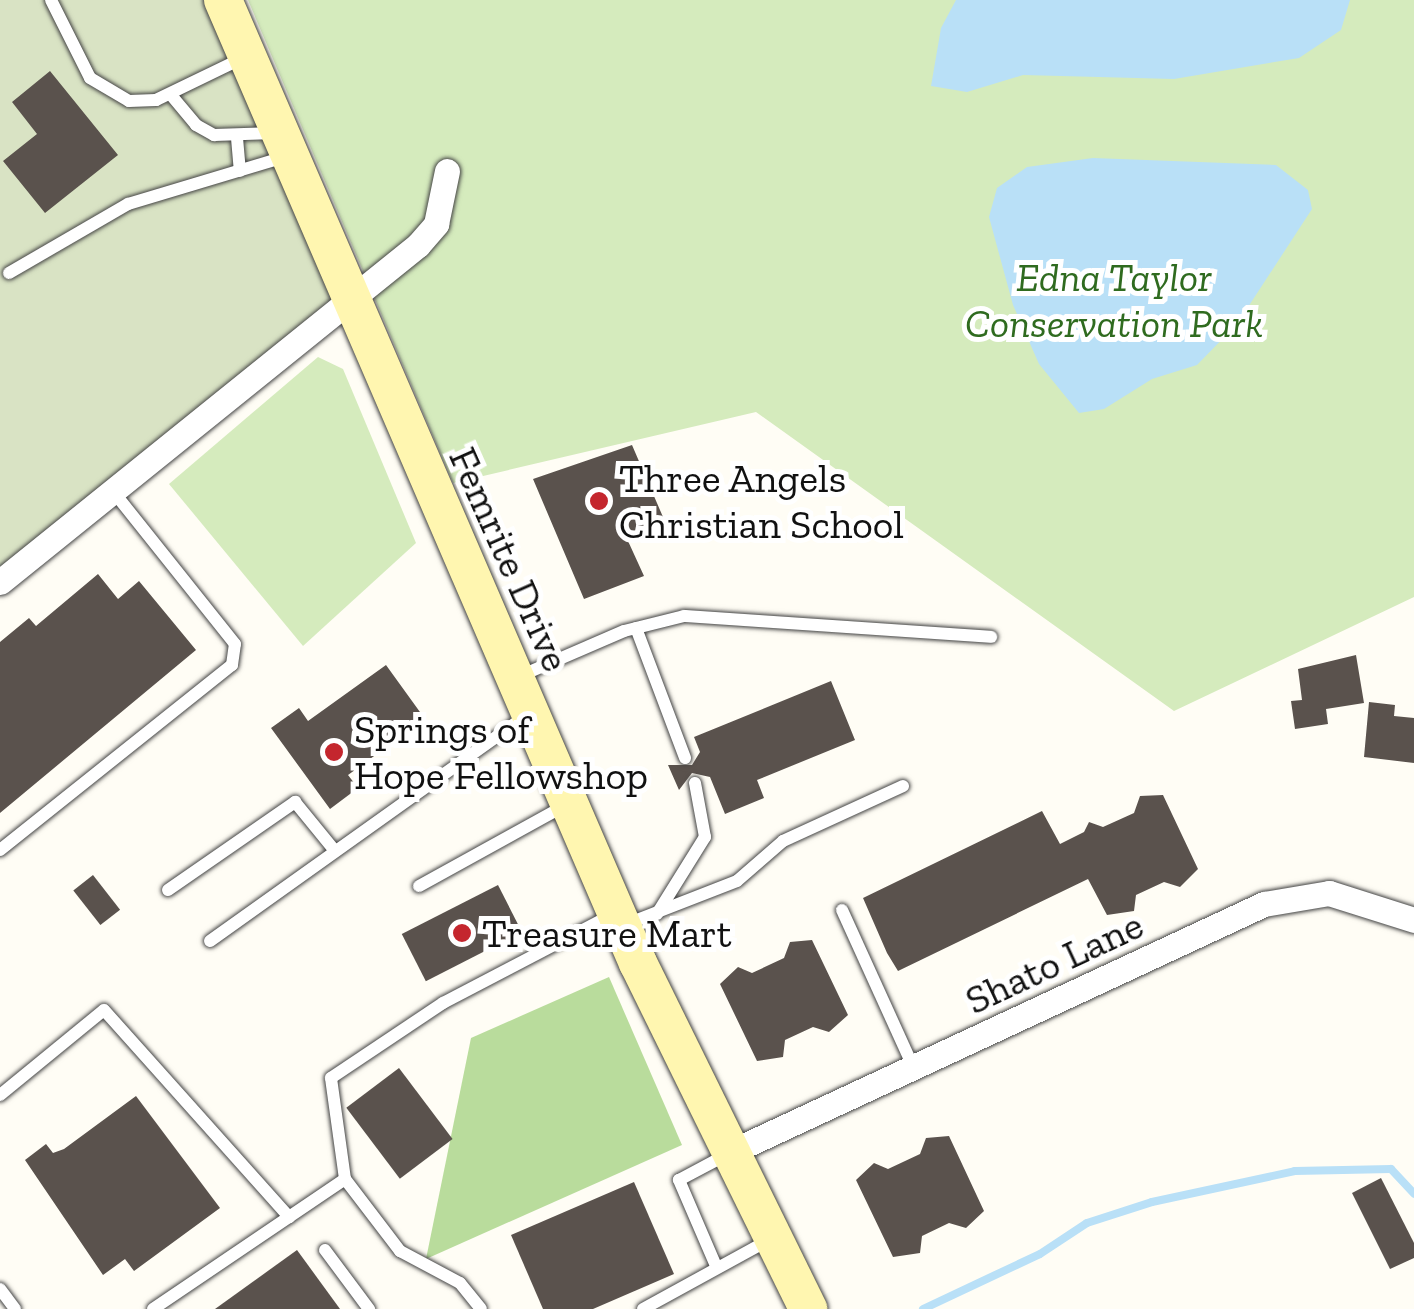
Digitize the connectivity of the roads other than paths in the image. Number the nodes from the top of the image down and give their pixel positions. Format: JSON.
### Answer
{"nodes":[{"id":1,"x":50,"y":0,"type":"edge"},
{"id":2,"x":223,"y":0,"type":"edge"},
{"id":3,"x":248,"y":56,"type":"junction"},
{"id":4,"x":170,"y":94,"type":"junction"},
{"id":5,"x":237,"y":138,"type":"junction"},
{"id":6,"x":286,"y":144,"type":"junction"},
{"id":7,"x":240,"y":171,"type":"junction"},
{"id":8,"x":446,"y":171,"type":"dead end"},
{"id":9,"x":9,"y":273,"type":"dead end"},
{"id":10,"x":348,"y":298,"type":"junction"},
{"id":11,"x":112,"y":490,"type":"junction"},
{"id":12,"x":0,"y":582,"type":"edge"},
{"id":13,"x":636,"y":628,"type":"junction"},
{"id":14,"x":991,"y":637,"type":"dead end"},
{"id":15,"x":513,"y":679,"type":"junction"},
{"id":16,"x":529,"y":713,"type":"junction"},
{"id":17,"x":685,"y":758,"type":"dead end"},
{"id":18,"x":695,"y":783,"type":"dead end"},
{"id":19,"x":903,"y":786,"type":"dead end"},
{"id":20,"x":568,"y":804,"type":"junction"},
{"id":21,"x":0,"y":850,"type":"edge"},
{"id":22,"x":334,"y":851,"type":"junction"},
{"id":23,"x":420,"y":886,"type":"dead end"},
{"id":24,"x":168,"y":890,"type":"dead end"},
{"id":25,"x":842,"y":910,"type":"dead end"},
{"id":26,"x":632,"y":918,"type":"junction"},
{"id":27,"x":1414,"y":920,"type":"edge"},
{"id":28,"x":210,"y":941,"type":"dead end"},
{"id":29,"x":914,"y":1069,"type":"junction"},
{"id":30,"x":0,"y":1095,"type":"edge"},
{"id":31,"x":733,"y":1152,"type":"junction"},
{"id":32,"x":346,"y":1179,"type":"junction"},
{"id":33,"x":289,"y":1217,"type":"junction"},
{"id":34,"x":774,"y":1238,"type":"junction"},
{"id":35,"x":326,"y":1250,"type":"dead end"},
{"id":36,"x":716,"y":1266,"type":"junction"},
{"id":37,"x":0,"y":1289,"type":"edge"},
{"id":38,"x":15,"y":1309,"type":"edge"},
{"id":39,"x":153,"y":1309,"type":"edge"},
{"id":40,"x":369,"y":1309,"type":"edge"},
{"id":41,"x":481,"y":1309,"type":"edge"},
{"id":42,"x":642,"y":1309,"type":"edge"},
{"id":43,"x":808,"y":1309,"type":"edge"}],
"edges":[{"from":1,"to":4,"type":"lane"},
{"from":2,"to":3,"type":"street","name":"Femrite Drive"},
{"from":3,"to":4,"type":"lane"},
{"from":3,"to":6,"type":"street","name":"Femrite Drive"},
{"from":4,"to":5,"type":"lane"},
{"from":5,"to":6,"type":"lane"},
{"from":5,"to":7,"type":"lane"},
{"from":6,"to":7,"type":"lane"},
{"from":6,"to":10,"type":"street","name":"Femrite Drive"},
{"from":7,"to":9,"type":"lane"},
{"from":8,"to":10,"type":"street"},
{"from":10,"to":11,"type":"street"},
{"from":10,"to":15,"type":"street","name":"Femrite Drive"},
{"from":11,"to":12,"type":"street"},
{"from":11,"to":21,"type":"lane"},
{"from":13,"to":14,"type":"lane"},
{"from":13,"to":15,"type":"lane"},
{"from":13,"to":17,"type":"lane"},
{"from":15,"to":16,"type":"street","name":"Femrite Drive"},
{"from":16,"to":20,"type":"street","name":"Femrite Drive"},
{"from":16,"to":22,"type":"lane"},
{"from":18,"to":26,"type":"lane"},
{"from":19,"to":26,"type":"lane"},
{"from":20,"to":23,"type":"lane"},
{"from":20,"to":26,"type":"street","name":"Femrite Drive"},
{"from":22,"to":24,"type":"lane"},
{"from":22,"to":28,"type":"lane"},
{"from":25,"to":29,"type":"lane"},
{"from":26,"to":31,"type":"street","name":"Femrite Drive"},
{"from":26,"to":32,"type":"lane"},
{"from":27,"to":29,"type":"street","name":"Shato Lane"},
{"from":29,"to":31,"type":"street","name":"Shato Lane"},
{"from":30,"to":33,"type":"lane"},
{"from":31,"to":34,"type":"street","name":"Femrite Drive"},
{"from":31,"to":36,"type":"lane"},
{"from":32,"to":33,"type":"lane"},
{"from":32,"to":41,"type":"lane"},
{"from":33,"to":39,"type":"lane"},
{"from":34,"to":36,"type":"lane"},
{"from":34,"to":43,"type":"street","name":"Femrite Drive"},
{"from":35,"to":40,"type":"lane"},
{"from":36,"to":42,"type":"lane"},
{"from":37,"to":38,"type":"lane"}]}
